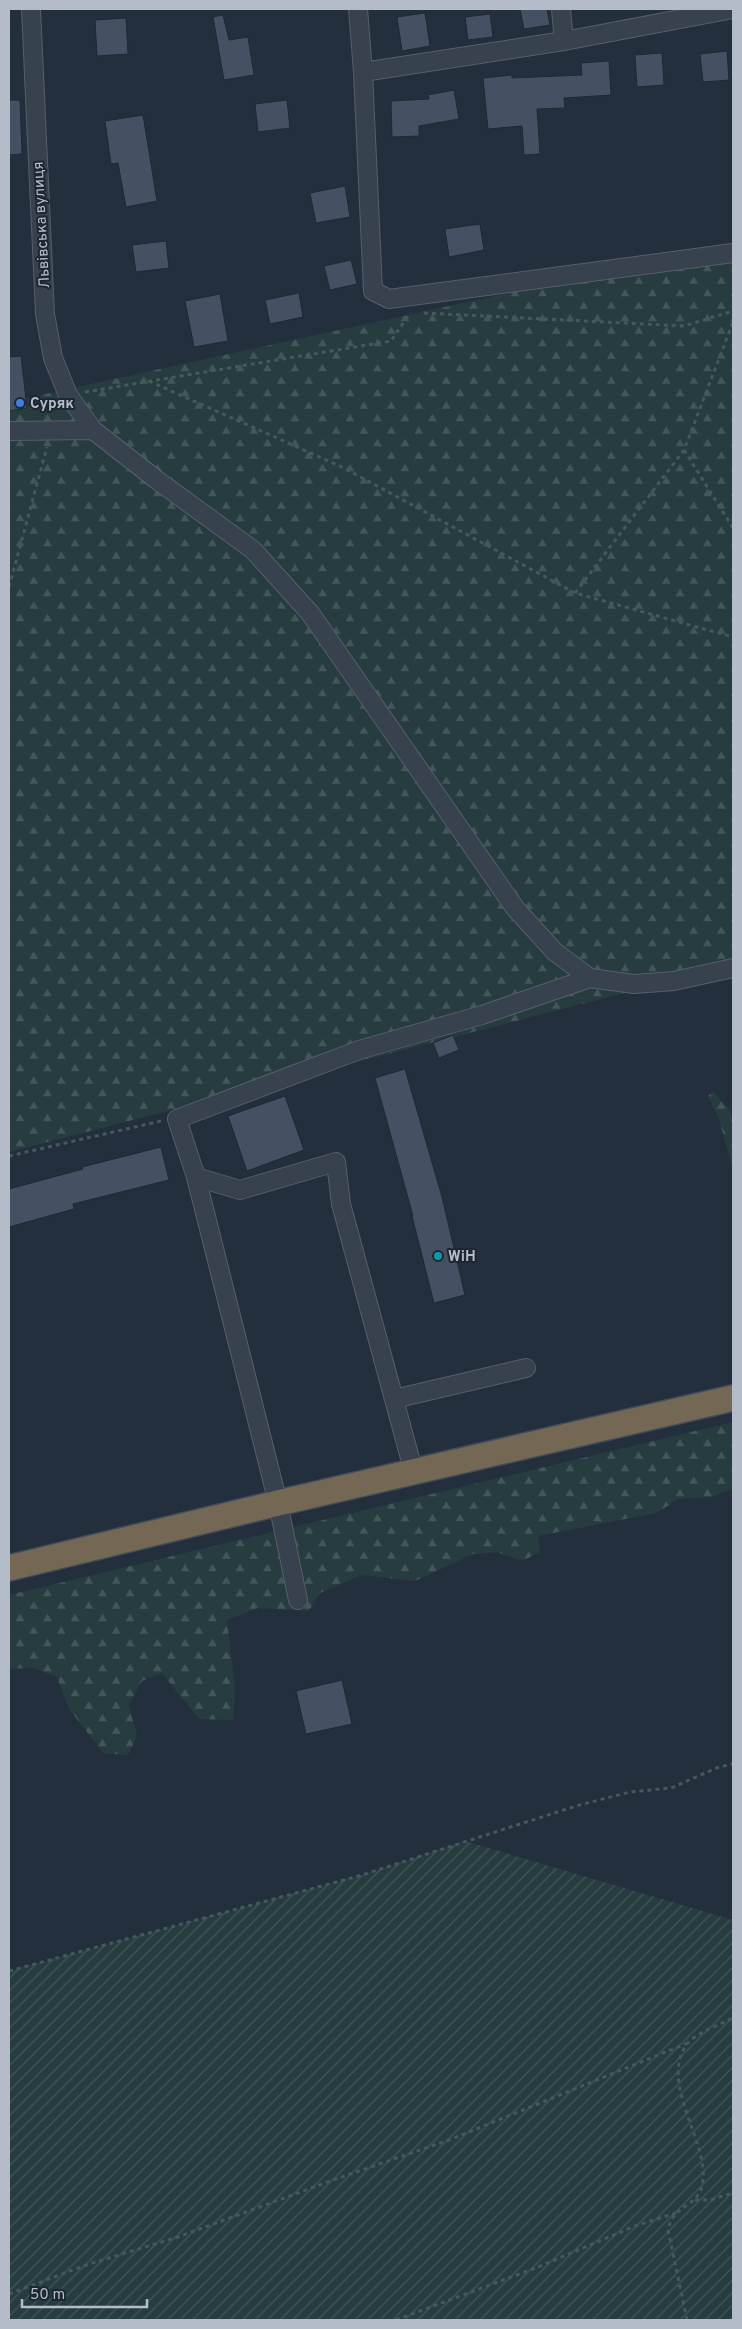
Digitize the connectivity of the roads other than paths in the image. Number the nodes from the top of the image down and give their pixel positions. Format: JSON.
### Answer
{"nodes":[{"id":1,"x":31,"y":9,"type":"edge"},
{"id":2,"x":358,"y":9,"type":"edge"},
{"id":3,"x":561,"y":9,"type":"edge"},
{"id":4,"x":733,"y":9,"type":"edge"},
{"id":5,"x":564,"y":41,"type":"junction"},
{"id":6,"x":363,"y":72,"type":"junction"},
{"id":7,"x":733,"y":253,"type":"edge"},
{"id":8,"x":93,"y":430,"type":"junction"},
{"id":9,"x":9,"y":431,"type":"edge"},
{"id":10,"x":733,"y":968,"type":"edge"},
{"id":11,"x":590,"y":978,"type":"junction"},
{"id":12,"x":196,"y":1176,"type":"junction"},
{"id":13,"x":526,"y":1368,"type":"dead end"},
{"id":14,"x":733,"y":1398,"type":"edge"},
{"id":15,"x":394,"y":1400,"type":"junction"},
{"id":16,"x":414,"y":1473,"type":"junction"},
{"id":17,"x":278,"y":1503,"type":"junction"},
{"id":18,"x":9,"y":1568,"type":"edge"},
{"id":19,"x":298,"y":1600,"type":"dead end"}],
"edges":[{"from":1,"to":8,"type":"street","name":"Львівська вулиця"},
{"from":2,"to":6,"type":"street"},
{"from":3,"to":5,"type":"street"},
{"from":4,"to":5,"type":"street"},
{"from":5,"to":6,"type":"street"},
{"from":6,"to":7,"type":"street"},
{"from":8,"to":9,"type":"street"},
{"from":8,"to":11,"type":"street","name":"Львівська вулиця"},
{"from":10,"to":11,"type":"street"},
{"from":11,"to":12,"type":"street"},
{"from":12,"to":15,"type":"street"},
{"from":12,"to":17,"type":"street"},
{"from":13,"to":15,"type":"street"},
{"from":14,"to":16,"type":"highway"},
{"from":15,"to":16,"type":"street"},
{"from":16,"to":17,"type":"highway"},
{"from":17,"to":18,"type":"highway"},
{"from":17,"to":19,"type":"street"}]}
